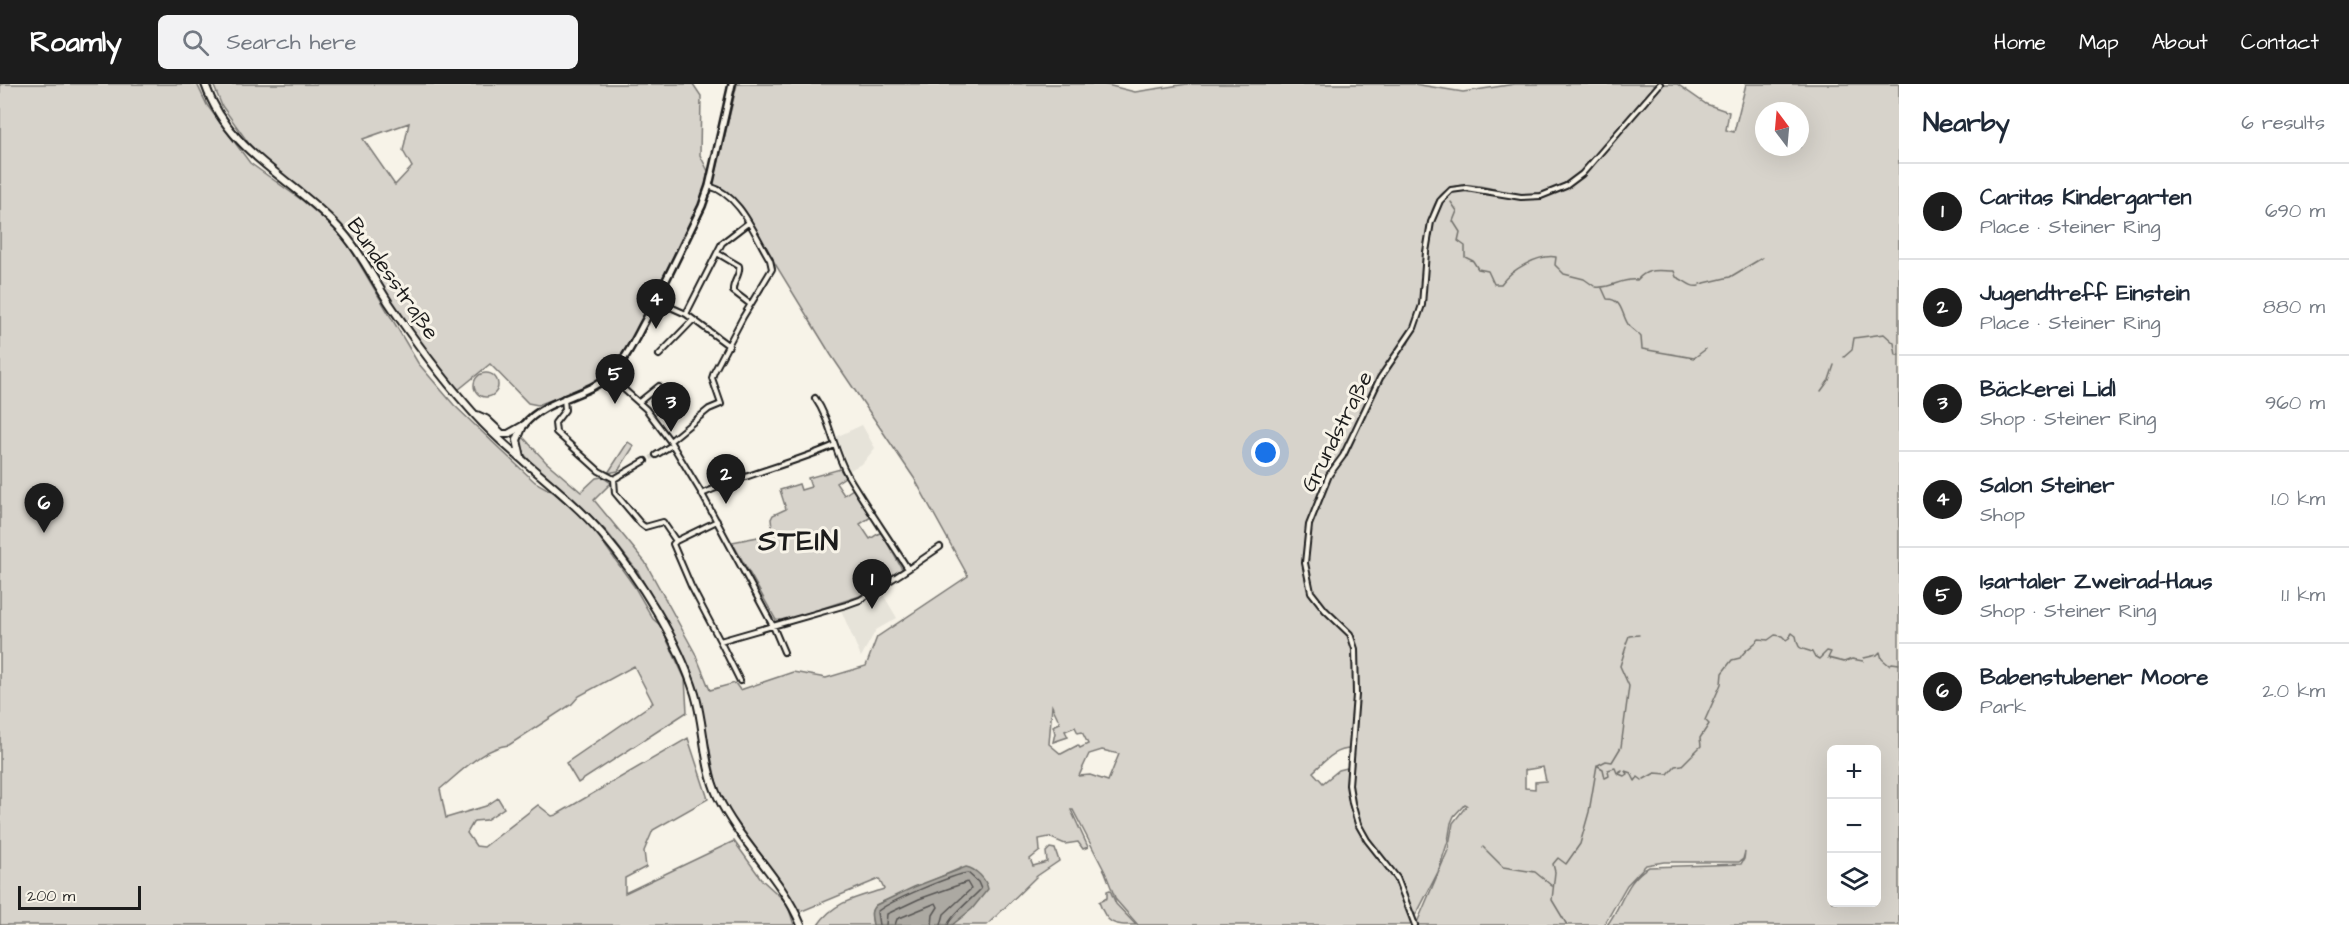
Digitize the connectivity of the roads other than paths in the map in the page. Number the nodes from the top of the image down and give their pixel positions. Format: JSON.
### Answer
{"nodes":[{"id":1,"x":205,"y":84,"type":"edge"},
{"id":2,"x":732,"y":84,"type":"edge"},
{"id":3,"x":1660,"y":84,"type":"edge"},
{"id":4,"x":709,"y":186,"type":"junction"},
{"id":5,"x":748,"y":223,"type":"junction"},
{"id":6,"x":717,"y":253,"type":"junction"},
{"id":7,"x":657,"y":301,"type":"junction"},
{"id":8,"x":750,"y":304,"type":"junction"},
{"id":9,"x":686,"y":314,"type":"junction"},
{"id":10,"x":693,"y":320,"type":"junction"},
{"id":11,"x":729,"y":346,"type":"junction"},
{"id":12,"x":659,"y":355,"type":"dead end"},
{"id":13,"x":609,"y":376,"type":"junction"},
{"id":14,"x":659,"y":386,"type":"dead end"},
{"id":15,"x":564,"y":398,"type":"junction"},
{"id":16,"x":815,"y":398,"type":"dead end"},
{"id":17,"x":639,"y":402,"type":"junction"},
{"id":18,"x":475,"y":415,"type":"junction"},
{"id":19,"x":524,"y":425,"type":"junction"},
{"id":20,"x":671,"y":443,"type":"junction"},
{"id":21,"x":504,"y":444,"type":"junction"},
{"id":22,"x":835,"y":445,"type":"junction"},
{"id":23,"x":656,"y":455,"type":"tunnel mouth"},
{"id":24,"x":523,"y":461,"type":"junction"},
{"id":25,"x":645,"y":461,"type":"tunnel mouth"},
{"id":26,"x":614,"y":479,"type":"junction"},
{"id":27,"x":702,"y":494,"type":"junction"},
{"id":28,"x":717,"y":521,"type":"junction"},
{"id":29,"x":676,"y":541,"type":"junction"},
{"id":30,"x":940,"y":547,"type":"dead end"},
{"id":31,"x":908,"y":569,"type":"junction"},
{"id":32,"x":773,"y":626,"type":"junction"},
{"id":33,"x":720,"y":641,"type":"junction"},
{"id":34,"x":784,"y":652,"type":"dead end"},
{"id":35,"x":740,"y":681,"type":"dead end"},
{"id":36,"x":801,"y":925,"type":"edge"},
{"id":37,"x":1415,"y":925,"type":"edge"}],
"edges":[{"from":1,"to":18,"type":"main road","name":"Bundesstraße"},
{"from":2,"to":4,"type":"street"},
{"from":3,"to":37,"type":"street","name":"Grundstraße"},
{"from":4,"to":5,"type":"street"},
{"from":4,"to":7,"type":"street"},
{"from":5,"to":6,"type":"street"},
{"from":5,"to":8,"type":"street"},
{"from":6,"to":8,"type":"street"},
{"from":6,"to":9,"type":"street"},
{"from":7,"to":9,"type":"street"},
{"from":7,"to":13,"type":"street"},
{"from":8,"to":11,"type":"street"},
{"from":9,"to":10,"type":"street"},
{"from":10,"to":11,"type":"street"},
{"from":10,"to":12,"type":"street"},
{"from":11,"to":20,"type":"street"},
{"from":13,"to":15,"type":"street"},
{"from":13,"to":17,"type":"street"},
{"from":14,"to":17,"type":"street"},
{"from":15,"to":19,"type":"street"},
{"from":15,"to":26,"type":"street"},
{"from":16,"to":22,"type":"street"},
{"from":17,"to":20,"type":"street"},
{"from":18,"to":19,"type":"main road"},
{"from":18,"to":21,"type":"main road","name":"Bundesstraße"},
{"from":19,"to":21,"type":"main road"},
{"from":19,"to":24,"type":"main road"},
{"from":20,"to":23,"type":"street"},
{"from":20,"to":27,"type":"street"},
{"from":21,"to":24,"type":"main road","name":"Bundesstraße"},
{"from":22,"to":27,"type":"street"},
{"from":22,"to":31,"type":"street"},
{"from":24,"to":36,"type":"main road","name":"Bundesstraße"},
{"from":25,"to":26,"type":"street"},
{"from":26,"to":29,"type":"street"},
{"from":27,"to":28,"type":"street"},
{"from":28,"to":29,"type":"street"},
{"from":28,"to":32,"type":"street"},
{"from":29,"to":33,"type":"street"},
{"from":30,"to":31,"type":"street"},
{"from":31,"to":32,"type":"street"},
{"from":32,"to":33,"type":"street"},
{"from":32,"to":34,"type":"street"},
{"from":33,"to":35,"type":"street"}]}
